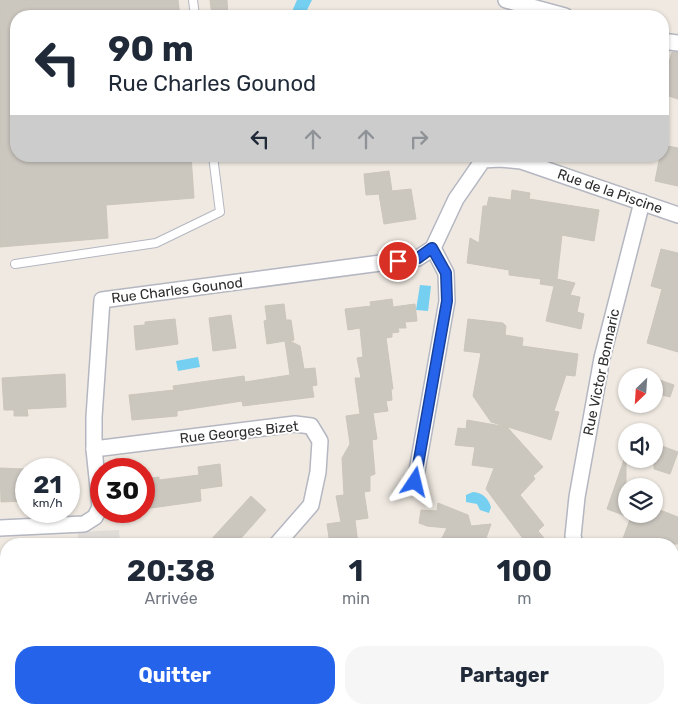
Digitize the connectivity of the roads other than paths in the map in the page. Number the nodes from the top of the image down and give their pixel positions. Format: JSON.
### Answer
{"nodes":[{"id":1,"x":506,"y":0,"type":"edge"},
{"id":2,"x":543,"y":10,"type":"edge"},
{"id":3,"x":214,"y":162,"type":"edge"},
{"id":4,"x":482,"y":162,"type":"edge"},
{"id":5,"x":525,"y":162,"type":"edge"},
{"id":6,"x":642,"y":202,"type":"junction"},
{"id":7,"x":678,"y":215,"type":"edge"},
{"id":8,"x":432,"y":248,"type":"junction"},
{"id":9,"x":15,"y":264,"type":"dead end"},
{"id":10,"x":94,"y":449,"type":"junction"},
{"id":11,"x":415,"y":482,"type":"dead end"},
{"id":12,"x":0,"y":528,"type":"edge"},
{"id":13,"x":283,"y":538,"type":"edge"},
{"id":14,"x":574,"y":538,"type":"edge"}],
"edges":[{"from":1,"to":2,"type":"street"},
{"from":3,"to":9,"type":"lane"},
{"from":4,"to":8,"type":"street","name":"Rue de la Piscine"},
{"from":5,"to":6,"type":"street","name":"Rue de la Piscine"},
{"from":6,"to":7,"type":"street","name":"Rue de la Piscine"},
{"from":6,"to":14,"type":"street","name":"Rue Victor Bonnaric"},
{"from":8,"to":10,"type":"street","name":"Rue Charles Gounod"},
{"from":8,"to":11,"type":"street"},
{"from":10,"to":12,"type":"street","name":"Rue Charles Gounod"},
{"from":10,"to":13,"type":"street","name":"Rue Georges Bizet"}]}
